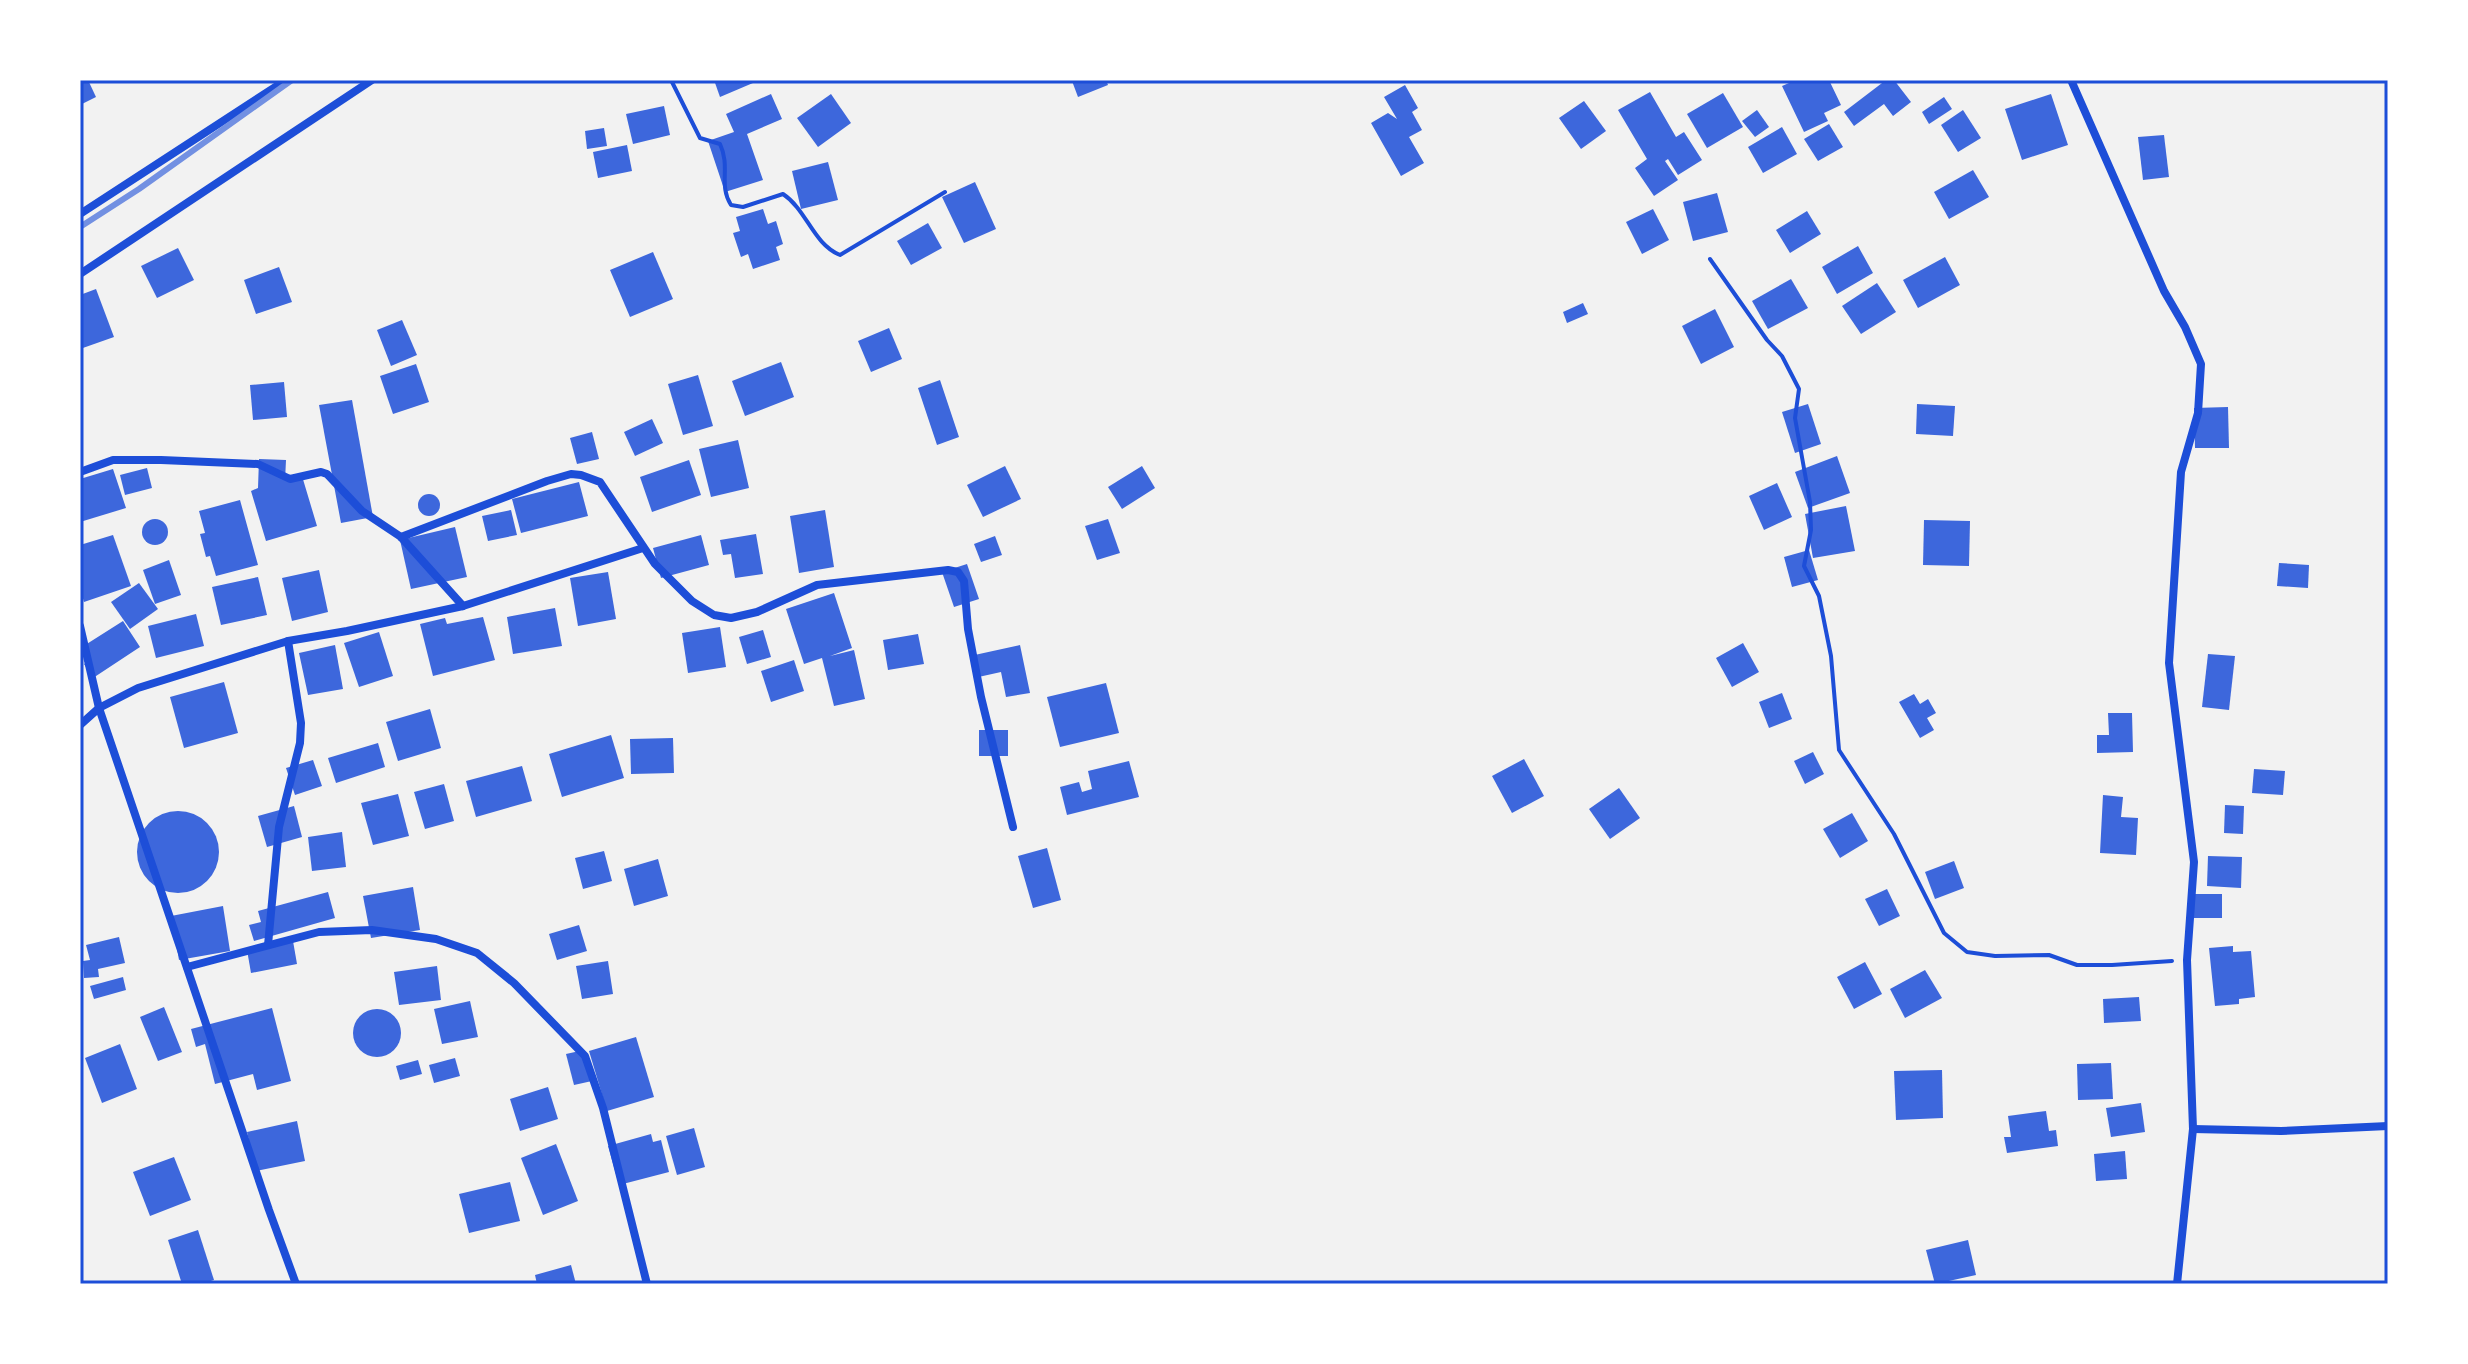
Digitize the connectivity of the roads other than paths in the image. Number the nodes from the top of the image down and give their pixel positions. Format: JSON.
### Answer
{"nodes":[{"id":1,"x":286,"y":80,"type":"edge"},
{"id":2,"x":372,"y":80,"type":"edge"},
{"id":3,"x":2071,"y":80,"type":"edge"},
{"id":4,"x":80,"y":214,"type":"edge"},
{"id":5,"x":80,"y":274,"type":"edge"},
{"id":6,"x":80,"y":472,"type":"edge"},
{"id":7,"x":401,"y":537,"type":"junction"},
{"id":8,"x":643,"y":548,"type":"junction"},
{"id":9,"x":463,"y":606,"type":"junction"},
{"id":10,"x":80,"y":626,"type":"edge"},
{"id":11,"x":288,"y":641,"type":"junction"},
{"id":12,"x":99,"y":708,"type":"junction"},
{"id":13,"x":80,"y":725,"type":"edge"},
{"id":14,"x":1013,"y":827,"type":"dead end"},
{"id":15,"x":268,"y":945,"type":"junction"},
{"id":16,"x":187,"y":967,"type":"junction"},
{"id":17,"x":2388,"y":1126,"type":"edge"},
{"id":18,"x":2193,"y":1129,"type":"junction"},
{"id":19,"x":296,"y":1284,"type":"edge"},
{"id":20,"x":647,"y":1284,"type":"edge"},
{"id":21,"x":2177,"y":1284,"type":"edge"}],
"edges":[{"from":1,"to":4,"type":"street"},
{"from":2,"to":5,"type":"street"},
{"from":3,"to":18,"type":"street"},
{"from":6,"to":7,"type":"street"},
{"from":7,"to":8,"type":"street"},
{"from":7,"to":9,"type":"street"},
{"from":8,"to":9,"type":"street"},
{"from":8,"to":14,"type":"street"},
{"from":9,"to":11,"type":"street"},
{"from":10,"to":12,"type":"street"},
{"from":11,"to":12,"type":"street"},
{"from":11,"to":15,"type":"street"},
{"from":12,"to":13,"type":"street"},
{"from":12,"to":16,"type":"street"},
{"from":15,"to":16,"type":"street"},
{"from":15,"to":20,"type":"street"},
{"from":16,"to":19,"type":"street"},
{"from":17,"to":18,"type":"street"},
{"from":18,"to":21,"type":"street"}]}
